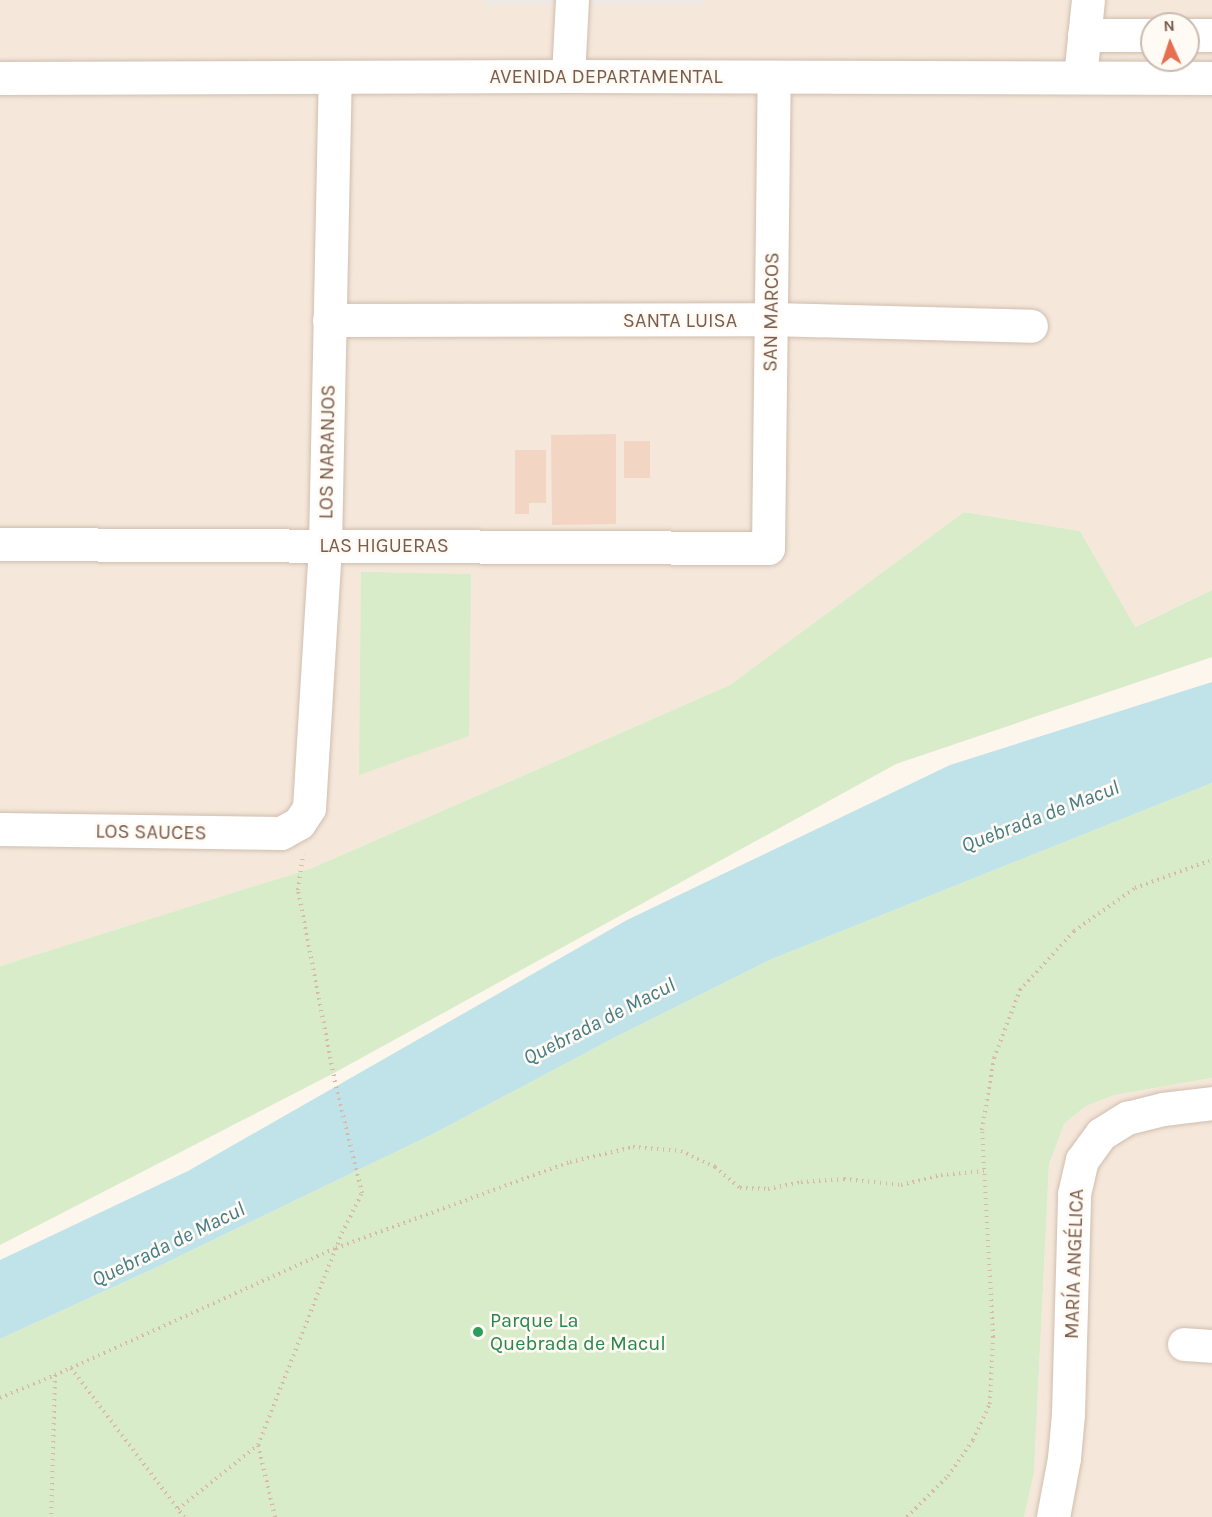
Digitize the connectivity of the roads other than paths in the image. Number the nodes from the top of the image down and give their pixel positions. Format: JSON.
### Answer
{"nodes":[{"id":1,"x":572,"y":0,"type":"edge"},
{"id":2,"x":1088,"y":0,"type":"edge"},
{"id":3,"x":1084,"y":35,"type":"junction"},
{"id":4,"x":1140,"y":35,"type":"edge"},
{"id":5,"x":568,"y":76,"type":"junction"},
{"id":6,"x":335,"y":77,"type":"junction"},
{"id":7,"x":774,"y":77,"type":"junction"},
{"id":8,"x":1080,"y":77,"type":"junction"},
{"id":9,"x":0,"y":78,"type":"edge"},
{"id":10,"x":1212,"y":78,"type":"edge"},
{"id":11,"x":771,"y":319,"type":"junction"},
{"id":12,"x":329,"y":321,"type":"junction"},
{"id":13,"x":1031,"y":326,"type":"dead end"},
{"id":14,"x":0,"y":544,"type":"edge"},
{"id":15,"x":325,"y":544,"type":"junction"},
{"id":16,"x":768,"y":548,"type":"joint"},
{"id":17,"x":299,"y":823,"type":"joint"},
{"id":18,"x":0,"y":829,"type":"edge"},
{"id":19,"x":1212,"y":1103,"type":"edge"},
{"id":20,"x":1053,"y":1517,"type":"edge"}],
"edges":[{"from":1,"to":5,"type":"street"},
{"from":2,"to":3,"type":"street"},
{"from":3,"to":4,"type":"street"},
{"from":3,"to":8,"type":"street"},
{"from":5,"to":6,"type":"street","name":"AVENIDA DEPARTAMENTAL"},
{"from":5,"to":7,"type":"street","name":"AVENIDA DEPARTAMENTAL"},
{"from":6,"to":9,"type":"street","name":"AVENIDA DEPARTAMENTAL"},
{"from":6,"to":12,"type":"street","name":"LOS NARANJOS"},
{"from":7,"to":8,"type":"street","name":"AVENIDA DEPARTAMENTAL"},
{"from":7,"to":11,"type":"street","name":"SAN MARCOS"},
{"from":8,"to":10,"type":"street","name":"AVENIDA DEPARTAMENTAL"},
{"from":11,"to":12,"type":"street","name":"SANTA LUISA"},
{"from":11,"to":13,"type":"street","name":"SANTA LUISA"},
{"from":11,"to":16,"type":"street","name":"SAN MARCOS"},
{"from":12,"to":15,"type":"street","name":"LOS NARANJOS"},
{"from":14,"to":15,"type":"street","name":"LAS HIGUERAS"},
{"from":15,"to":16,"type":"street","name":"LAS HIGUERAS"},
{"from":15,"to":17,"type":"street","name":"LOS NARANJOS"},
{"from":17,"to":18,"type":"street","name":"LOS SAUCES"},
{"from":19,"to":20,"type":"street","name":"MARÍA ANGÉLICA"}]}
